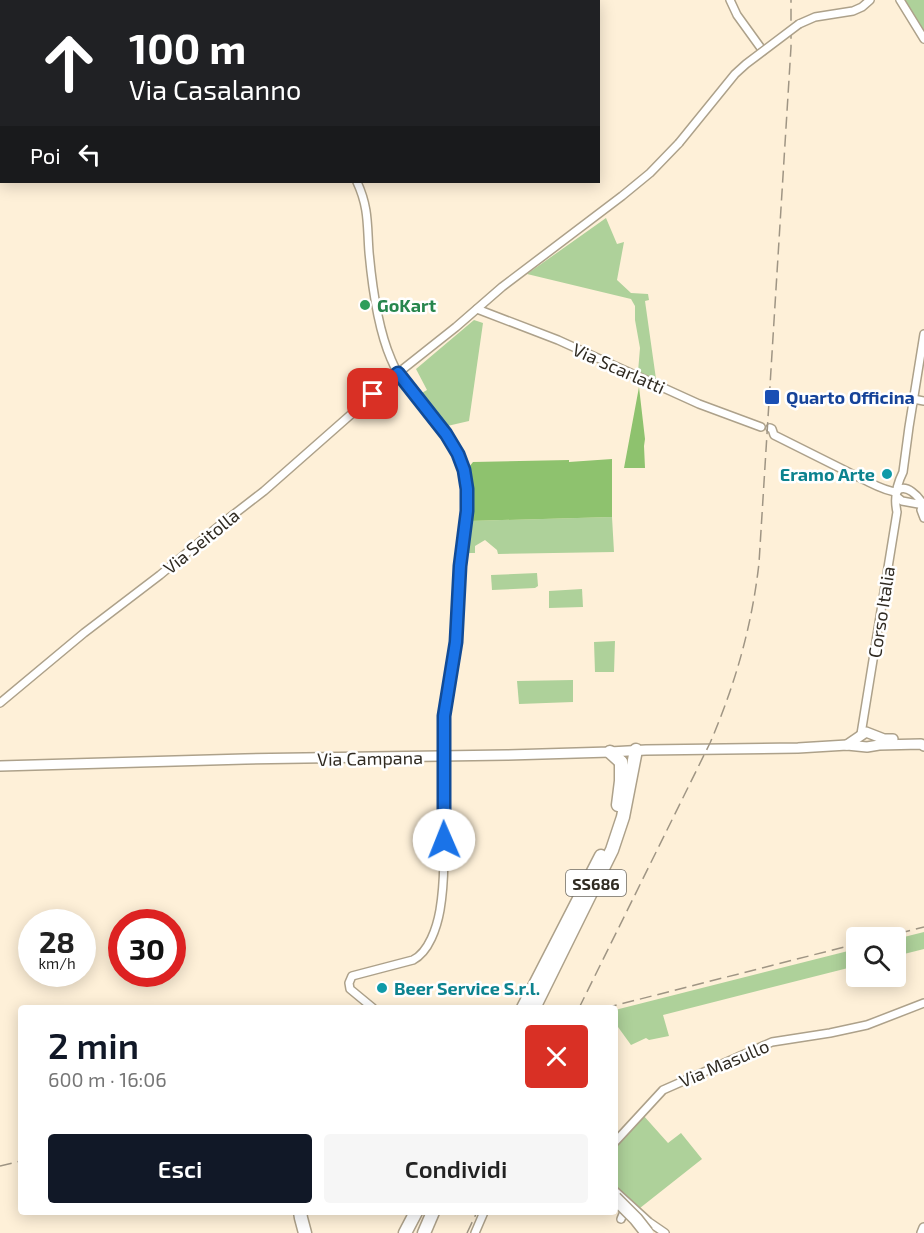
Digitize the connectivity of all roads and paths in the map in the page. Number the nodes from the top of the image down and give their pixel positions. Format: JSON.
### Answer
{"nodes":[{"id":1,"x":870,"y":0,"type":"edge"},
{"id":2,"x":900,"y":0,"type":"edge"},
{"id":3,"x":732,"y":4,"type":"edge"},
{"id":4,"x":924,"y":39,"type":"edge"},
{"id":5,"x":763,"y":51,"type":"junction"},
{"id":6,"x":357,"y":183,"type":"edge"},
{"id":7,"x":477,"y":309,"type":"junction"},
{"id":8,"x":924,"y":334,"type":"edge"},
{"id":9,"x":398,"y":373,"type":"junction"},
{"id":10,"x":913,"y":399,"type":"junction"},
{"id":11,"x":924,"y":401,"type":"edge"},
{"id":12,"x":903,"y":472,"type":"junction"},
{"id":13,"x":908,"y":490,"type":"junction"},
{"id":14,"x":900,"y":496,"type":"junction"},
{"id":15,"x":924,"y":504,"type":"edge"},
{"id":16,"x":924,"y":518,"type":"edge"},
{"id":17,"x":0,"y":703,"type":"edge"},
{"id":18,"x":866,"y":735,"type":"junction"},
{"id":19,"x":924,"y":738,"type":"edge"},
{"id":20,"x":847,"y":745,"type":"junction"},
{"id":21,"x":866,"y":746,"type":"junction"},
{"id":22,"x":924,"y":746,"type":"edge"},
{"id":23,"x":610,"y":752,"type":"joint"},
{"id":24,"x":628,"y":754,"type":"junction"},
{"id":25,"x":443,"y":756,"type":"junction"},
{"id":26,"x":0,"y":766,"type":"edge"},
{"id":27,"x":924,"y":1003,"type":"edge"},
{"id":28,"x":369,"y":1005,"type":"edge"},
{"id":29,"x":525,"y":1005,"type":"edge"},
{"id":30,"x":535,"y":1005,"type":"edge"},
{"id":31,"x":618,"y":1139,"type":"edge"},
{"id":32,"x":618,"y":1194,"type":"edge"},
{"id":33,"x":618,"y":1201,"type":"edge"},
{"id":34,"x":628,"y":1202,"type":"junction"},
{"id":35,"x":300,"y":1215,"type":"edge"},
{"id":36,"x":414,"y":1215,"type":"edge"},
{"id":37,"x":423,"y":1215,"type":"edge"},
{"id":38,"x":432,"y":1215,"type":"edge"},
{"id":39,"x":483,"y":1215,"type":"edge"},
{"id":40,"x":621,"y":1219,"type":"dead end"},
{"id":41,"x":924,"y":1228,"type":"edge"},
{"id":42,"x":305,"y":1233,"type":"edge"},
{"id":43,"x":405,"y":1233,"type":"edge"},
{"id":44,"x":416,"y":1233,"type":"edge"},
{"id":45,"x":424,"y":1233,"type":"edge"},
{"id":46,"x":475,"y":1233,"type":"edge"},
{"id":47,"x":647,"y":1233,"type":"edge"},
{"id":48,"x":665,"y":1233,"type":"edge"},
{"id":49,"x":922,"y":1233,"type":"edge"}],
"edges":[{"from":1,"to":5,"type":"street","name":"Via Seitolla","bridge":true},
{"from":2,"to":4,"type":"street"},
{"from":3,"to":5,"type":"street"},
{"from":5,"to":7,"type":"street","name":"Via Seitolla","bridge":true},
{"from":6,"to":9,"type":"street"},
{"from":7,"to":9,"type":"street","name":"Via Seitolla"},
{"from":7,"to":14,"type":"street","name":"Via Scarlatti"},
{"from":8,"to":10,"type":"street","name":"Corso Italia"},
{"from":9,"to":17,"type":"street","name":"Via Seitolla"},
{"from":9,"to":25,"type":"street"},
{"from":10,"to":11,"type":"street"},
{"from":10,"to":12,"type":"street","name":"Corso Italia"},
{"from":12,"to":13,"type":"street","name":"Corso Italia"},
{"from":12,"to":14,"type":"street","name":"Corso Italia"},
{"from":13,"to":14,"type":"street"},
{"from":13,"to":14,"type":"street"},
{"from":13,"to":15,"type":"street"},
{"from":14,"to":15,"type":"street","name":"Via Scarlatti"},
{"from":14,"to":18,"type":"street","name":"Corso Italia"},
{"from":15,"to":16,"type":"street"},
{"from":18,"to":19,"type":"main road"},
{"from":18,"to":20,"type":"main road"},
{"from":18,"to":21,"type":"main road"},
{"from":20,"to":21,"type":"main road"},
{"from":20,"to":24,"type":"main road"},
{"from":21,"to":22,"type":"main road"},
{"from":23,"to":24,"type":"highway"},
{"from":23,"to":25,"type":"main road","name":"Via Campana"},
{"from":24,"to":29,"type":"highway","number":"SS686"},
{"from":24,"to":30,"type":"highway","number":"SS686"},
{"from":25,"to":26,"type":"main road","name":"Via Campana"},
{"from":25,"to":28,"type":"street"},
{"from":27,"to":31,"type":"street","name":"Via Masullo"},
{"from":32,"to":34,"type":"street"},
{"from":33,"to":47,"type":"highway","bridge":true},
{"from":34,"to":40,"type":"street"},
{"from":34,"to":48,"type":"street"},
{"from":35,"to":42,"type":"highway"},
{"from":36,"to":43,"type":"highway"},
{"from":37,"to":44,"type":"highway"},
{"from":38,"to":45,"type":"highway"},
{"from":39,"to":46,"type":"street"},
{"from":41,"to":49,"type":"main road"}]}
